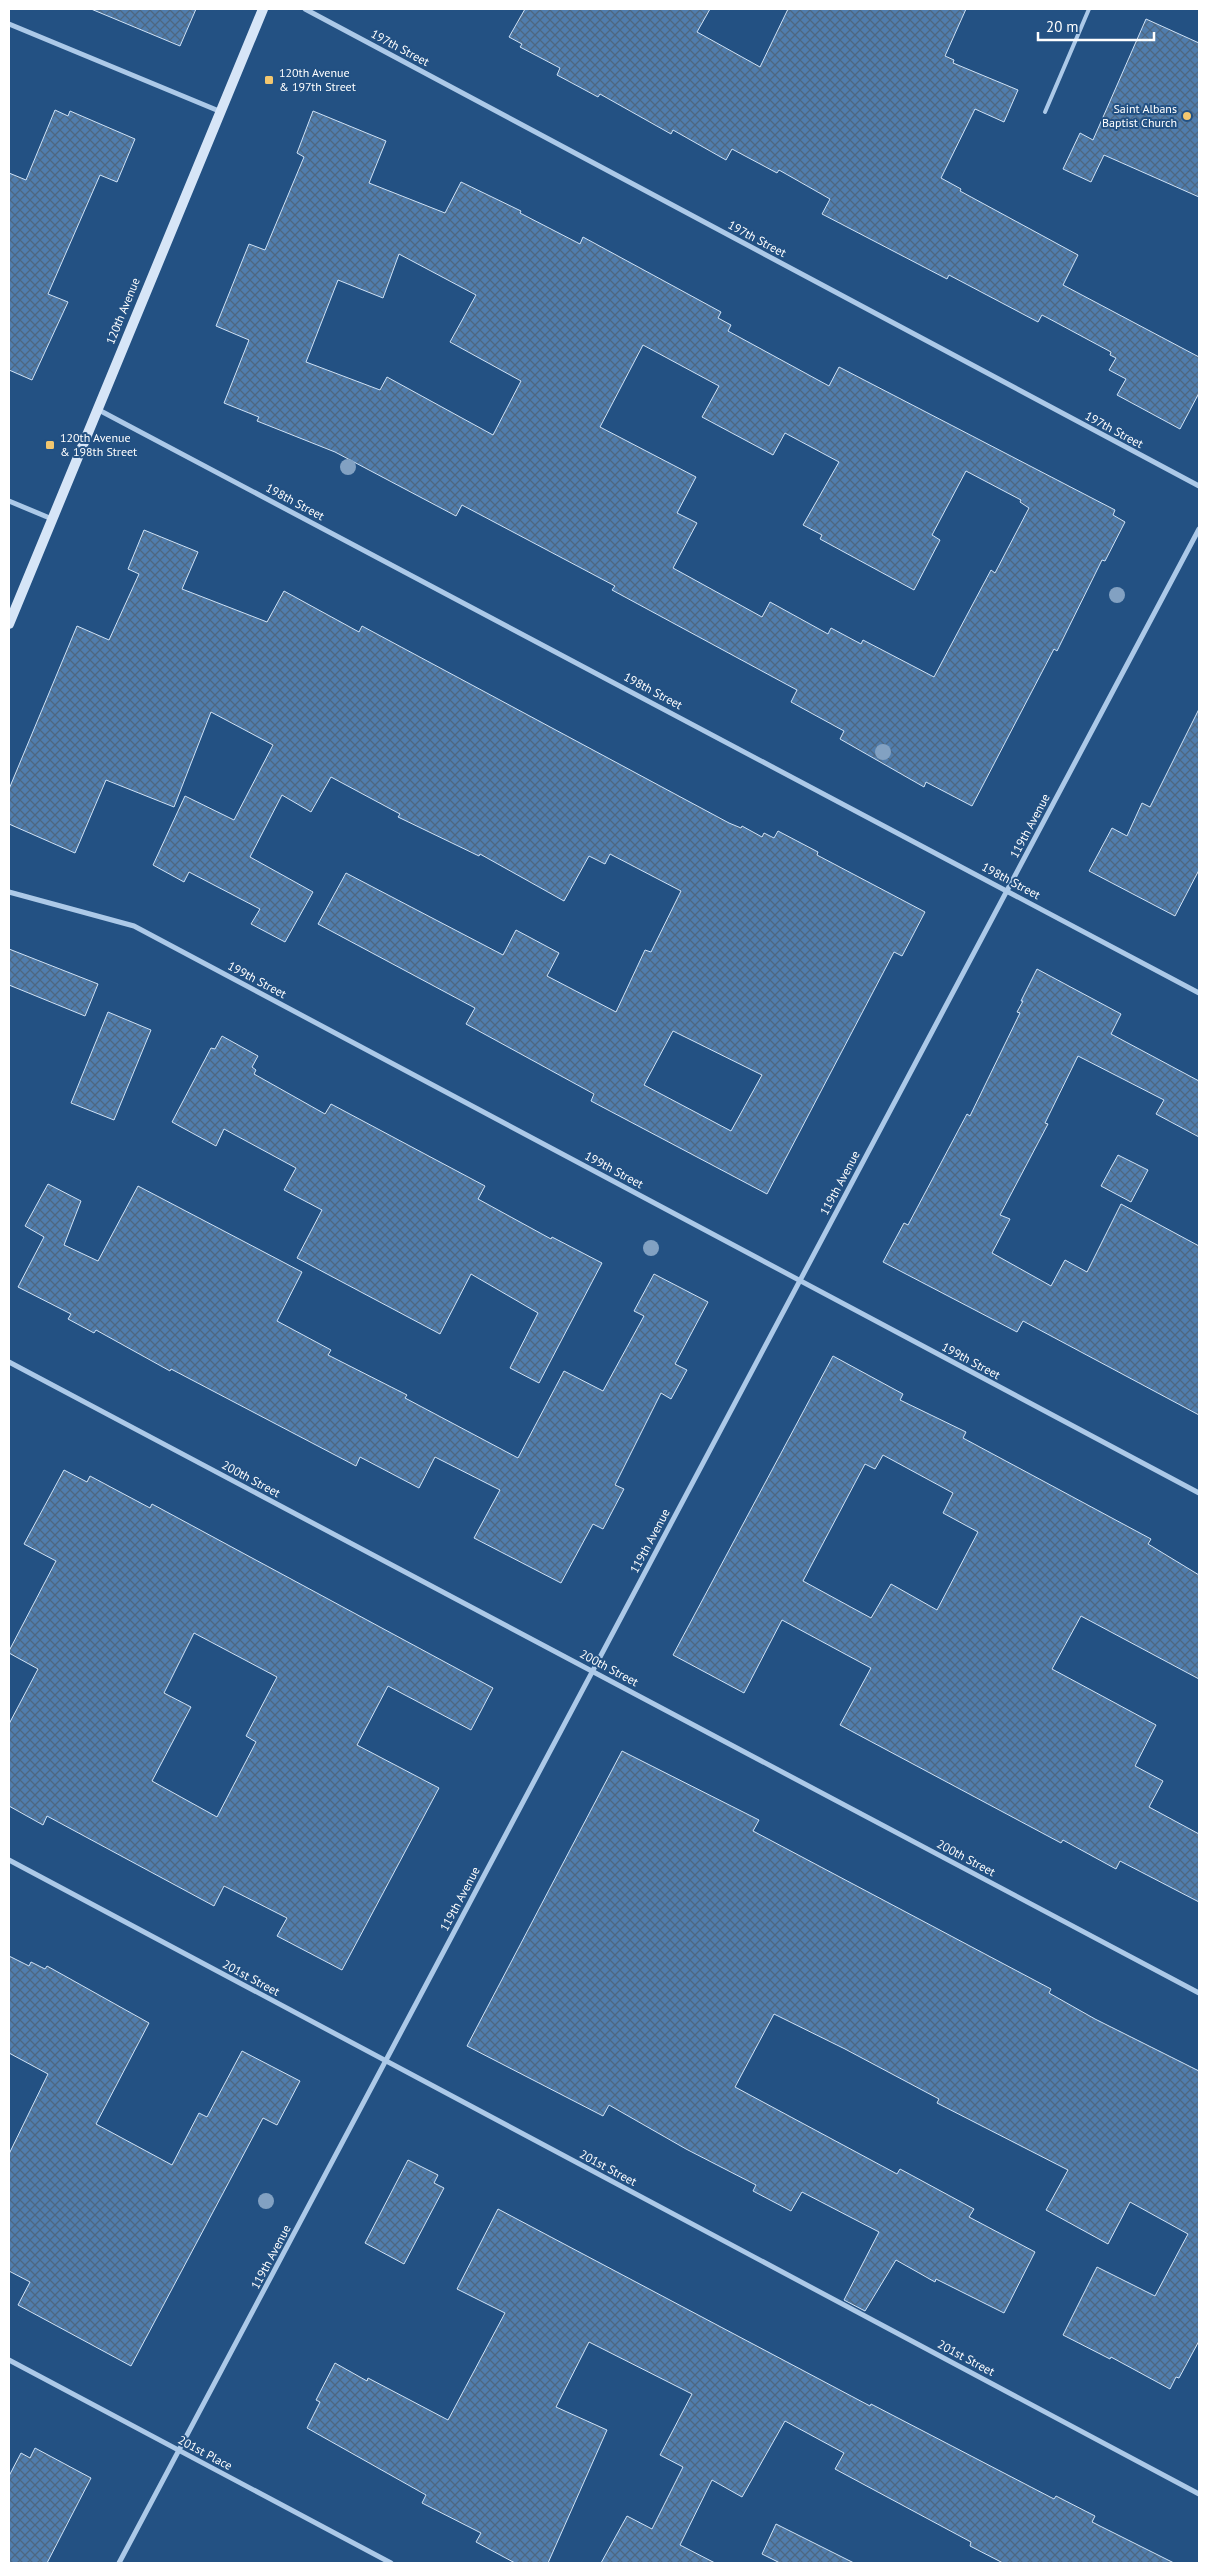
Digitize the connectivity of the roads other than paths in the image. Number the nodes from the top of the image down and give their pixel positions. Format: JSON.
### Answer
{"nodes":[{"id":1,"x":263,"y":9,"type":"edge"},
{"id":2,"x":305,"y":9,"type":"edge"},
{"id":3,"x":1089,"y":9,"type":"edge"},
{"id":4,"x":9,"y":24,"type":"edge"},
{"id":5,"x":219,"y":111,"type":"junction"},
{"id":6,"x":1045,"y":112,"type":"dead end"},
{"id":7,"x":96,"y":408,"type":"junction"},
{"id":8,"x":1199,"y":486,"type":"edge"},
{"id":9,"x":9,"y":501,"type":"edge"},
{"id":10,"x":52,"y":519,"type":"junction"},
{"id":11,"x":1199,"y":529,"type":"edge"},
{"id":12,"x":9,"y":624,"type":"edge"},
{"id":13,"x":1007,"y":891,"type":"junction"},
{"id":14,"x":9,"y":892,"type":"edge"},
{"id":15,"x":1199,"y":993,"type":"edge"},
{"id":16,"x":799,"y":1280,"type":"junction"},
{"id":17,"x":9,"y":1362,"type":"edge"},
{"id":18,"x":1199,"y":1493,"type":"edge"},
{"id":19,"x":592,"y":1671,"type":"junction"},
{"id":20,"x":9,"y":1860,"type":"edge"},
{"id":21,"x":1199,"y":1993,"type":"edge"},
{"id":22,"x":385,"y":2061,"type":"junction"},
{"id":23,"x":9,"y":2360,"type":"edge"},
{"id":24,"x":180,"y":2451,"type":"junction"},
{"id":25,"x":1199,"y":2494,"type":"edge"},
{"id":26,"x":119,"y":2563,"type":"edge"},
{"id":27,"x":391,"y":2563,"type":"edge"}],
"edges":[{"from":1,"to":5,"type":"street","name":"120th Avenue"},
{"from":2,"to":8,"type":"street","name":"197th Street"},
{"from":3,"to":6,"type":"lane"},
{"from":4,"to":5,"type":"street"},
{"from":5,"to":7,"type":"street","name":"120th Avenue"},
{"from":7,"to":10,"type":"street","name":"120th Avenue"},
{"from":7,"to":13,"type":"street","name":"198th Street"},
{"from":9,"to":10,"type":"street"},
{"from":10,"to":12,"type":"street","name":"120th Avenue"},
{"from":11,"to":13,"type":"street","name":"119th Avenue"},
{"from":13,"to":15,"type":"street","name":"198th Street"},
{"from":13,"to":16,"type":"street","name":"119th Avenue"},
{"from":14,"to":16,"type":"street","name":"199th Street"},
{"from":16,"to":18,"type":"street","name":"199th Street"},
{"from":16,"to":19,"type":"street","name":"119th Avenue"},
{"from":17,"to":19,"type":"street","name":"200th Street"},
{"from":19,"to":21,"type":"street","name":"200th Street"},
{"from":19,"to":22,"type":"street","name":"119th Avenue"},
{"from":20,"to":22,"type":"street","name":"201st Street"},
{"from":22,"to":24,"type":"street","name":"119th Avenue"},
{"from":22,"to":25,"type":"street","name":"201st Street"},
{"from":23,"to":24,"type":"street","name":"201st Place"},
{"from":24,"to":26,"type":"street","name":"119th Avenue"},
{"from":24,"to":27,"type":"street","name":"201st Place"}]}
